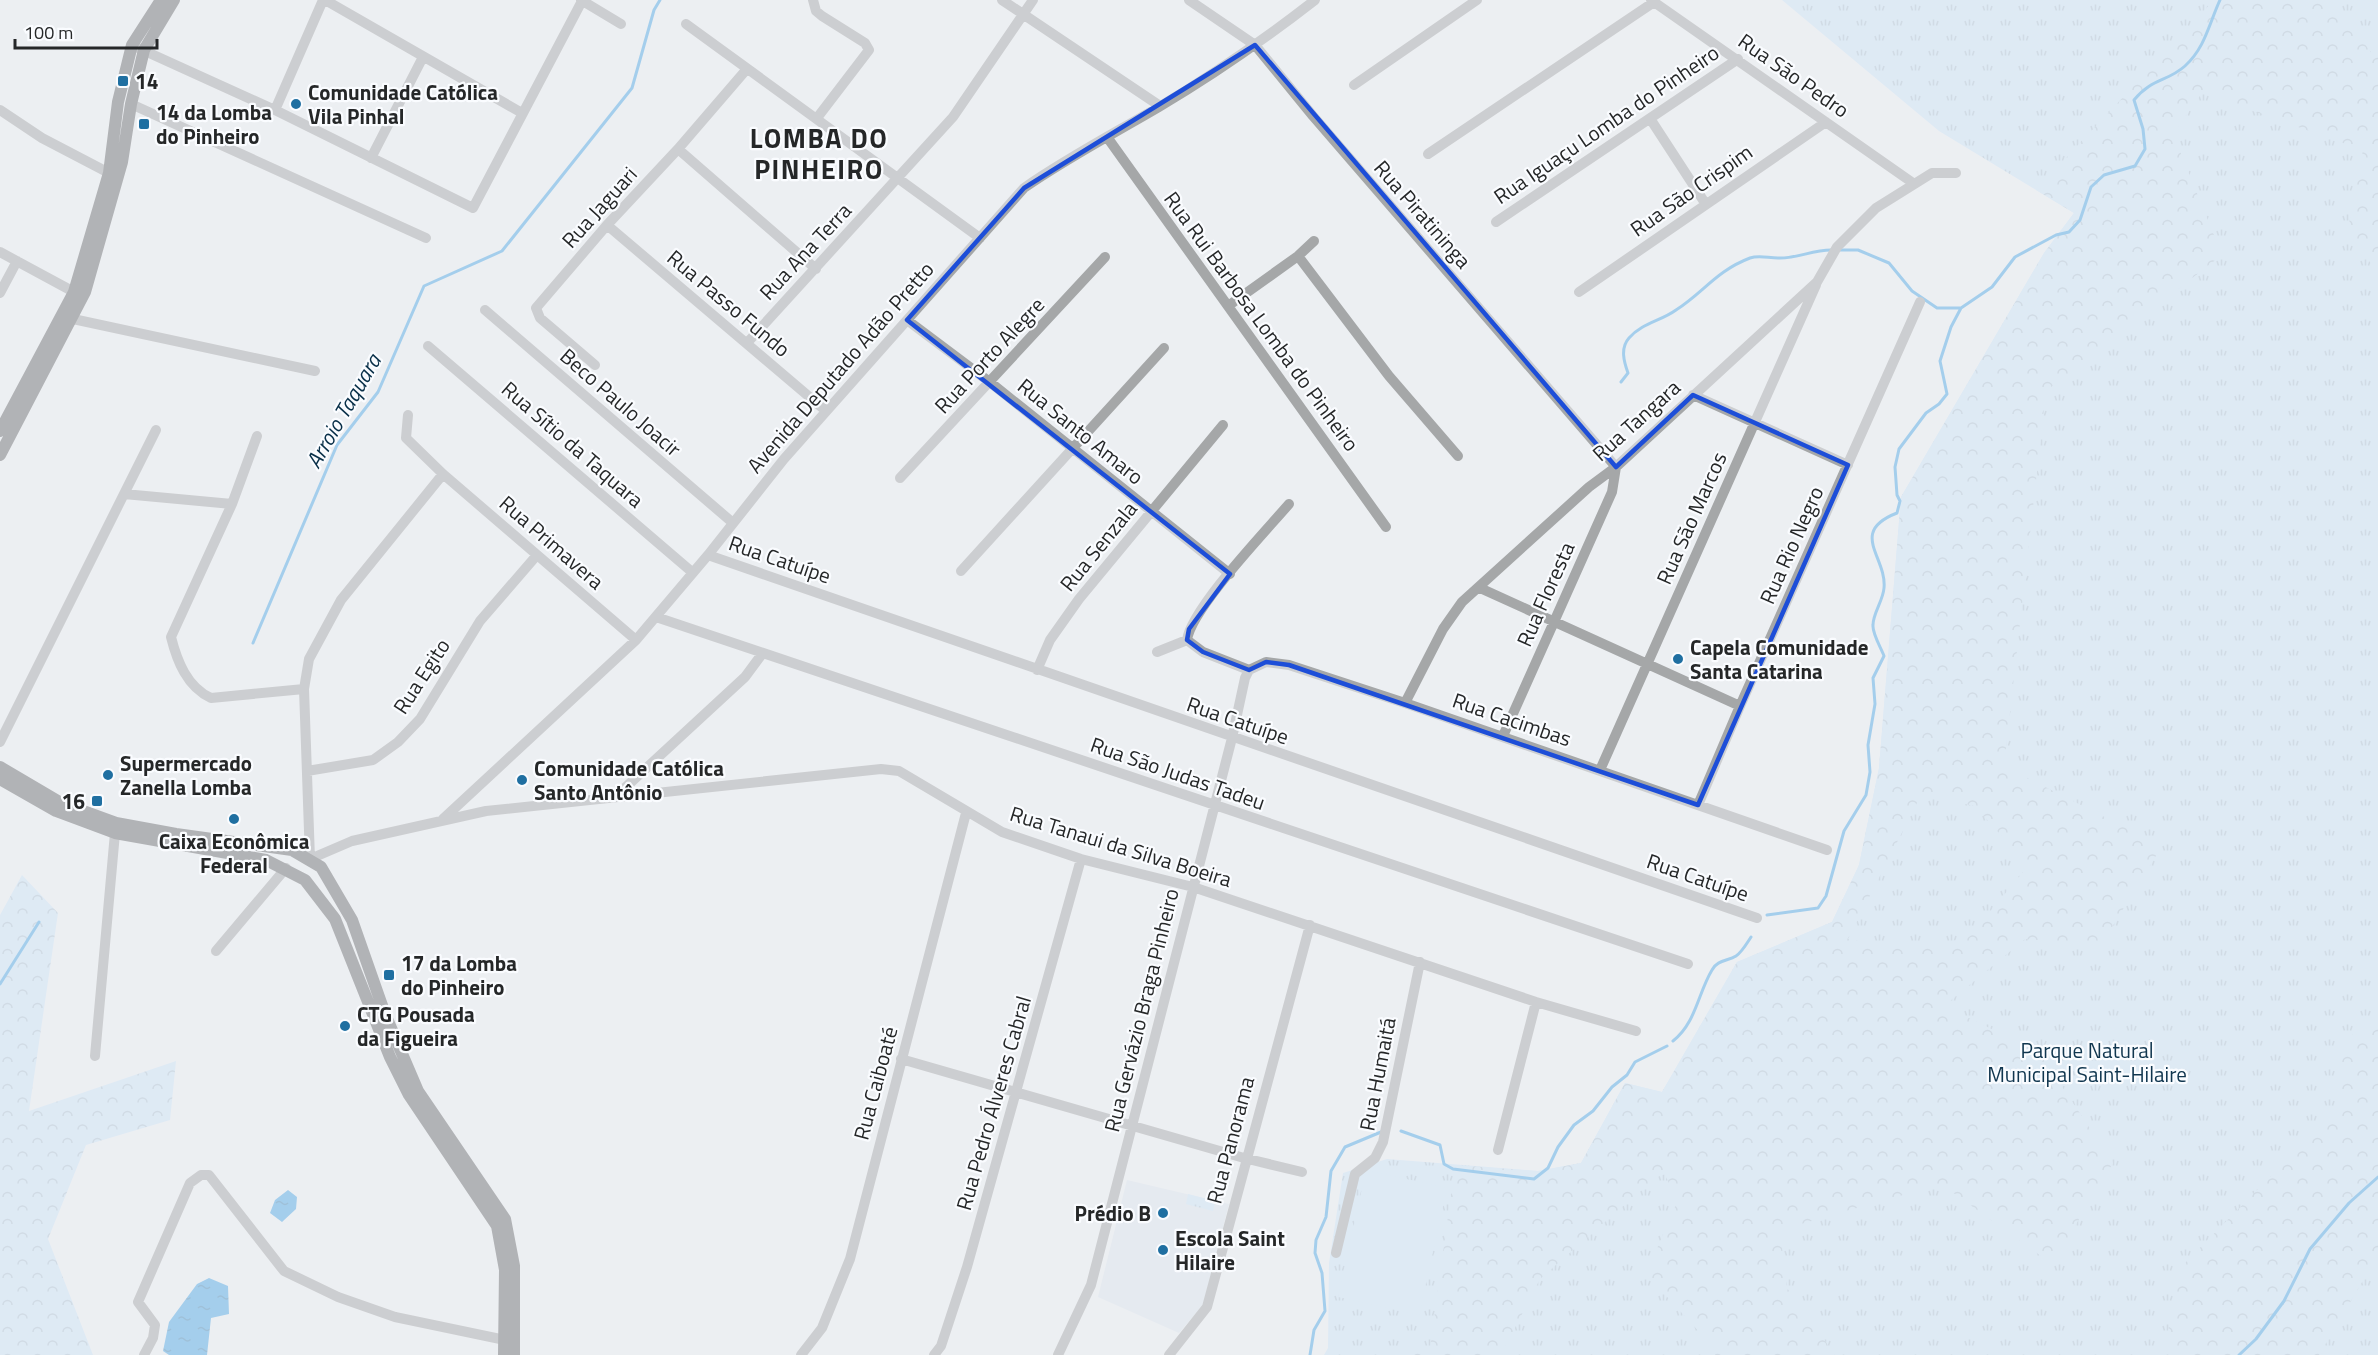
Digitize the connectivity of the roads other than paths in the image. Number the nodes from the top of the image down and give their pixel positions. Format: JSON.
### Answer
{"nodes":[{"id":1,"x":161,"y":0,"type":"edge"},
{"id":2,"x":174,"y":0,"type":"edge"},
{"id":3,"x":324,"y":0,"type":"edge"},
{"id":4,"x":581,"y":0,"type":"edge"},
{"id":5,"x":813,"y":0,"type":"edge"},
{"id":6,"x":1002,"y":0,"type":"edge"},
{"id":7,"x":1033,"y":0,"type":"edge"},
{"id":8,"x":1190,"y":0,"type":"edge"},
{"id":9,"x":1315,"y":0,"type":"edge"},
{"id":10,"x":1478,"y":0,"type":"edge"},
{"id":11,"x":1653,"y":1,"type":"edge"},
{"id":12,"x":1023,"y":15,"type":"junction"},
{"id":13,"x":621,"y":24,"type":"dead end"},
{"id":14,"x":686,"y":24,"type":"dead end"},
{"id":15,"x":1255,"y":45,"type":"junction"},
{"id":16,"x":138,"y":47,"type":"junction"},
{"id":17,"x":423,"y":57,"type":"junction"},
{"id":18,"x":1737,"y":59,"type":"junction"},
{"id":19,"x":746,"y":70,"type":"junction"},
{"id":20,"x":1354,"y":85,"type":"dead end"},
{"id":21,"x":131,"y":104,"type":"junction"},
{"id":22,"x":1160,"y":106,"type":"junction"},
{"id":23,"x":0,"y":110,"type":"edge"},
{"id":24,"x":275,"y":110,"type":"junction"},
{"id":25,"x":522,"y":113,"type":"junction"},
{"id":26,"x":817,"y":118,"type":"junction"},
{"id":27,"x":1651,"y":120,"type":"junction"},
{"id":28,"x":1826,"y":122,"type":"junction"},
{"id":29,"x":1107,"y":137,"type":"junction"},
{"id":30,"x":678,"y":149,"type":"junction"},
{"id":31,"x":1428,"y":154,"type":"dead end"},
{"id":32,"x":371,"y":158,"type":"junction"},
{"id":33,"x":109,"y":173,"type":"junction"},
{"id":34,"x":1956,"y":173,"type":"dead end"},
{"id":35,"x":898,"y":179,"type":"junction"},
{"id":36,"x":1913,"y":183,"type":"junction"},
{"id":37,"x":1705,"y":203,"type":"junction"},
{"id":38,"x":1496,"y":222,"type":"dead end"},
{"id":39,"x":607,"y":225,"type":"junction"},
{"id":40,"x":426,"y":238,"type":"dead end"},
{"id":41,"x":980,"y":238,"type":"junction"},
{"id":42,"x":1314,"y":241,"type":"dead end"},
{"id":43,"x":0,"y":252,"type":"edge"},
{"id":44,"x":1298,"y":256,"type":"junction"},
{"id":45,"x":1105,"y":257,"type":"dead end"},
{"id":46,"x":17,"y":261,"type":"junction"},
{"id":47,"x":816,"y":269,"type":"junction"},
{"id":48,"x":1817,"y":282,"type":"junction"},
{"id":49,"x":74,"y":292,"type":"junction"},
{"id":50,"x":1579,"y":292,"type":"dead end"},
{"id":51,"x":0,"y":293,"type":"edge"},
{"id":52,"x":1920,"y":302,"type":"dead end"},
{"id":53,"x":1228,"y":306,"type":"junction"},
{"id":54,"x":485,"y":310,"type":"dead end"},
{"id":55,"x":73,"y":319,"type":"junction"},
{"id":56,"x":907,"y":320,"type":"junction"},
{"id":57,"x":747,"y":343,"type":"junction"},
{"id":58,"x":428,"y":346,"type":"dead end"},
{"id":59,"x":1164,"y":348,"type":"dead end"},
{"id":60,"x":596,"y":365,"type":"dead end"},
{"id":61,"x":315,"y":371,"type":"dead end"},
{"id":62,"x":991,"y":383,"type":"junction"},
{"id":63,"x":1693,"y":395,"type":"junction"},
{"id":64,"x":826,"y":411,"type":"junction"},
{"id":65,"x":408,"y":415,"type":"dead end"},
{"id":66,"x":4,"y":417,"type":"edge"},
{"id":67,"x":1754,"y":423,"type":"junction"},
{"id":68,"x":1223,"y":425,"type":"dead end"},
{"id":69,"x":0,"y":430,"type":"edge"},
{"id":70,"x":156,"y":430,"type":"dead end"},
{"id":71,"x":257,"y":436,"type":"dead end"},
{"id":72,"x":1071,"y":449,"type":"junction"},
{"id":73,"x":0,"y":455,"type":"edge"},
{"id":74,"x":1458,"y":456,"type":"dead end"},
{"id":75,"x":1848,"y":465,"type":"junction"},
{"id":76,"x":1616,"y":467,"type":"junction"},
{"id":77,"x":444,"y":474,"type":"junction"},
{"id":78,"x":900,"y":478,"type":"dead end"},
{"id":79,"x":124,"y":494,"type":"junction"},
{"id":80,"x":232,"y":504,"type":"junction"},
{"id":81,"x":1289,"y":504,"type":"dead end"},
{"id":82,"x":1150,"y":512,"type":"junction"},
{"id":83,"x":733,"y":523,"type":"junction"},
{"id":84,"x":1386,"y":527,"type":"dead end"},
{"id":85,"x":537,"y":555,"type":"junction"},
{"id":86,"x":708,"y":555,"type":"junction"},
{"id":87,"x":961,"y":571,"type":"dead end"},
{"id":88,"x":692,"y":572,"type":"junction"},
{"id":89,"x":1230,"y":574,"type":"junction"},
{"id":90,"x":1480,"y":588,"type":"junction"},
{"id":91,"x":656,"y":617,"type":"junction"},
{"id":92,"x":1554,"y":621,"type":"junction"},
{"id":93,"x":636,"y":640,"type":"junction"},
{"id":94,"x":1187,"y":640,"type":"junction"},
{"id":95,"x":1157,"y":652,"type":"dead end"},
{"id":96,"x":762,"y":654,"type":"junction"},
{"id":97,"x":1648,"y":663,"type":"junction"},
{"id":98,"x":1037,"y":670,"type":"junction"},
{"id":99,"x":1249,"y":670,"type":"junction"},
{"id":100,"x":304,"y":689,"type":"junction"},
{"id":101,"x":1405,"y":703,"type":"junction"},
{"id":102,"x":1740,"y":706,"type":"junction"},
{"id":103,"x":1503,"y":736,"type":"junction"},
{"id":104,"x":1232,"y":738,"type":"junction"},
{"id":105,"x":0,"y":742,"type":"edge"},
{"id":106,"x":0,"y":767,"type":"edge"},
{"id":107,"x":1600,"y":770,"type":"junction"},
{"id":108,"x":307,"y":771,"type":"junction"},
{"id":109,"x":0,"y":779,"type":"edge"},
{"id":110,"x":615,"y":797,"type":"junction"},
{"id":111,"x":1215,"y":805,"type":"junction"},
{"id":112,"x":1698,"y":805,"type":"junction"},
{"id":113,"x":966,"y":813,"type":"junction"},
{"id":114,"x":443,"y":819,"type":"junction"},
{"id":115,"x":115,"y":833,"type":"junction"},
{"id":116,"x":292,"y":850,"type":"junction"},
{"id":117,"x":1827,"y":850,"type":"dead end"},
{"id":118,"x":1081,"y":859,"type":"junction"},
{"id":119,"x":315,"y":863,"type":"junction"},
{"id":120,"x":286,"y":868,"type":"junction"},
{"id":121,"x":305,"y":880,"type":"junction"},
{"id":122,"x":1193,"y":887,"type":"junction"},
{"id":123,"x":1757,"y":918,"type":"dead end"},
{"id":124,"x":1310,"y":925,"type":"junction"},
{"id":125,"x":216,"y":951,"type":"dead end"},
{"id":126,"x":1420,"y":962,"type":"junction"},
{"id":127,"x":1688,"y":964,"type":"dead end"},
{"id":128,"x":1536,"y":1002,"type":"junction"},
{"id":129,"x":1636,"y":1031,"type":"dead end"},
{"id":130,"x":95,"y":1056,"type":"dead end"},
{"id":131,"x":901,"y":1059,"type":"junction"},
{"id":132,"x":1015,"y":1094,"type":"junction"},
{"id":133,"x":1131,"y":1126,"type":"junction"},
{"id":134,"x":1498,"y":1150,"type":"dead end"},
{"id":135,"x":1245,"y":1158,"type":"junction"},
{"id":136,"x":1302,"y":1172,"type":"dead end"},
{"id":137,"x":1336,"y":1253,"type":"dead end"},
{"id":138,"x":505,"y":1340,"type":"junction"},
{"id":139,"x":144,"y":1355,"type":"edge"},
{"id":140,"x":504,"y":1355,"type":"edge"},
{"id":141,"x":514,"y":1355,"type":"edge"},
{"id":142,"x":801,"y":1355,"type":"edge"},
{"id":143,"x":934,"y":1355,"type":"edge"},
{"id":144,"x":1058,"y":1355,"type":"edge"},
{"id":145,"x":1169,"y":1355,"type":"edge"}],
"edges":[{"from":1,"to":16,"type":"main road"},
{"from":2,"to":16,"type":"main road"},
{"from":3,"to":17,"type":"street"},
{"from":3,"to":24,"type":"street"},
{"from":4,"to":13,"type":"street"},
{"from":4,"to":25,"type":"street"},
{"from":5,"to":26,"type":"street"},
{"from":6,"to":12,"type":"street"},
{"from":7,"to":12,"type":"street","name":"Rua Ana Terra"},
{"from":8,"to":15,"type":"street","name":"Rua Piratininga"},
{"from":9,"to":15,"type":"street","name":"Avenida Deputado Adão Pretto"},
{"from":10,"to":20,"type":"street"},
{"from":11,"to":18,"type":"street","name":"Rua São Pedro"},
{"from":11,"to":31,"type":"street"},
{"from":12,"to":22,"type":"street"},
{"from":12,"to":35,"type":"street","name":"Rua Ana Terra"},
{"from":14,"to":19,"type":"street"},
{"from":15,"to":22,"type":"street","name":"Avenida Deputado Adão Pretto"},
{"from":15,"to":76,"type":"street","name":"Rua Piratininga"},
{"from":16,"to":21,"type":"main road"},
{"from":16,"to":24,"type":"street"},
{"from":16,"to":33,"type":"main road"},
{"from":17,"to":25,"type":"street"},
{"from":17,"to":32,"type":"street"},
{"from":18,"to":27,"type":"street","name":"Rua Iguaçu Lomba do Pinheiro"},
{"from":18,"to":28,"type":"street","name":"Rua São Pedro"},
{"from":19,"to":26,"type":"street"},
{"from":19,"to":30,"type":"street","name":"Rua Jaguari"},
{"from":21,"to":40,"type":"street"},
{"from":21,"to":55,"type":"main road"},
{"from":22,"to":29,"type":"street","name":"Avenida Deputado Adão Pretto"},
{"from":23,"to":33,"type":"street"},
{"from":24,"to":32,"type":"street"},
{"from":25,"to":32,"type":"street"},
{"from":26,"to":35,"type":"street"},
{"from":27,"to":37,"type":"street"},
{"from":27,"to":38,"type":"street","name":"Rua Iguaçu Lomba do Pinheiro"},
{"from":28,"to":36,"type":"street","name":"Rua São Pedro"},
{"from":28,"to":37,"type":"street","name":"Rua São Crispim"},
{"from":29,"to":41,"type":"street","name":"Avenida Deputado Adão Pretto"},
{"from":29,"to":53,"type":"street","name":"Rua Rui Barbosa Lomba do Pinheiro"},
{"from":30,"to":39,"type":"street","name":"Rua Jaguari"},
{"from":30,"to":47,"type":"street"},
{"from":33,"to":49,"type":"main road"},
{"from":34,"to":36,"type":"street","name":"Rua Tangara"},
{"from":35,"to":41,"type":"street"},
{"from":35,"to":47,"type":"street","name":"Rua Ana Terra"},
{"from":36,"to":48,"type":"street","name":"Rua Tangara"},
{"from":37,"to":50,"type":"street","name":"Rua São Crispim"},
{"from":39,"to":57,"type":"street","name":"Rua Passo Fundo"},
{"from":39,"to":60,"type":"street","name":"Rua Jaguari"},
{"from":41,"to":56,"type":"street","name":"Avenida Deputado Adão Pretto"},
{"from":42,"to":44,"type":"street"},
{"from":43,"to":46,"type":"street"},
{"from":44,"to":53,"type":"street"},
{"from":44,"to":74,"type":"street"},
{"from":45,"to":62,"type":"street","name":"Rua Porto Alegre"},
{"from":46,"to":49,"type":"street"},
{"from":46,"to":51,"type":"street"},
{"from":47,"to":57,"type":"street","name":"Rua Ana Terra"},
{"from":48,"to":63,"type":"street","name":"Rua Tangara"},
{"from":48,"to":67,"type":"street","name":"Rua São Marcos"},
{"from":49,"to":66,"type":"main road"},
{"from":52,"to":75,"type":"street","name":"Rua Rio Negro"},
{"from":53,"to":84,"type":"street","name":"Rua Rui Barbosa Lomba do Pinheiro"},
{"from":54,"to":83,"type":"street","name":"Beco Paulo Joacir"},
{"from":55,"to":61,"type":"street"},
{"from":55,"to":73,"type":"main road"},
{"from":56,"to":62,"type":"street","name":"Rua Santo Amaro"},
{"from":56,"to":64,"type":"street","name":"Avenida Deputado Adão Pretto"},
{"from":57,"to":64,"type":"street","name":"Rua Passo Fundo"},
{"from":58,"to":88,"type":"street","name":"Rua Sítio da Taquara"},
{"from":59,"to":72,"type":"street"},
{"from":62,"to":72,"type":"street","name":"Rua Santo Amaro"},
{"from":62,"to":78,"type":"street","name":"Rua Porto Alegre"},
{"from":63,"to":67,"type":"street"},
{"from":63,"to":76,"type":"street","name":"Rua Tangara"},
{"from":64,"to":83,"type":"street","name":"Avenida Deputado Adão Pretto"},
{"from":65,"to":77,"type":"street","name":"Rua Primavera"},
{"from":66,"to":69,"type":"main road"},
{"from":67,"to":75,"type":"street"},
{"from":67,"to":97,"type":"street","name":"Rua São Marcos"},
{"from":68,"to":82,"type":"street","name":"Rua Senzala"},
{"from":70,"to":79,"type":"street"},
{"from":71,"to":80,"type":"street"},
{"from":72,"to":82,"type":"street","name":"Rua Santo Amaro"},
{"from":72,"to":87,"type":"street"},
{"from":75,"to":102,"type":"street","name":"Rua Rio Negro"},
{"from":76,"to":90,"type":"street","name":"Rua Tangara"},
{"from":76,"to":92,"type":"street","name":"Rua Floresta"},
{"from":77,"to":85,"type":"street","name":"Rua Primavera"},
{"from":77,"to":100,"type":"street"},
{"from":79,"to":80,"type":"street"},
{"from":79,"to":105,"type":"street"},
{"from":80,"to":100,"type":"street"},
{"from":81,"to":89,"type":"street"},
{"from":82,"to":89,"type":"street","name":"Rua Santo Amaro"},
{"from":82,"to":98,"type":"street","name":"Rua Senzala"},
{"from":83,"to":86,"type":"street","name":"Avenida Deputado Adão Pretto"},
{"from":85,"to":93,"type":"street","name":"Rua Primavera"},
{"from":85,"to":108,"type":"street","name":"Rua Egito"},
{"from":86,"to":88,"type":"street","name":"Avenida Deputado Adão Pretto"},
{"from":86,"to":98,"type":"street","name":"Rua Catuípe"},
{"from":88,"to":91,"type":"street","name":"Avenida Deputado Adão Pretto"},
{"from":89,"to":94,"type":"street"},
{"from":90,"to":92,"type":"street"},
{"from":90,"to":101,"type":"street","name":"Rua Tangara"},
{"from":91,"to":93,"type":"street","name":"Avenida Deputado Adão Pretto"},
{"from":91,"to":96,"type":"street","name":"Rua São Judas Tadeu"},
{"from":92,"to":97,"type":"street"},
{"from":92,"to":103,"type":"street","name":"Rua Floresta"},
{"from":93,"to":114,"type":"street","name":"Avenida Deputado Adão Pretto"},
{"from":94,"to":95,"type":"street"},
{"from":94,"to":99,"type":"street"},
{"from":96,"to":110,"type":"street"},
{"from":96,"to":111,"type":"street","name":"Rua São Judas Tadeu"},
{"from":97,"to":102,"type":"street"},
{"from":97,"to":107,"type":"street","name":"Rua São Marcos"},
{"from":98,"to":104,"type":"street","name":"Rua Catuípe"},
{"from":99,"to":101,"type":"street","name":"Rua Cacimbas"},
{"from":99,"to":104,"type":"street","name":"Rua Gervázio Braga Pinheiro"},
{"from":100,"to":108,"type":"street"},
{"from":101,"to":103,"type":"street","name":"Rua Cacimbas"},
{"from":102,"to":112,"type":"street","name":"Rua Rio Negro"},
{"from":103,"to":107,"type":"street","name":"Rua Cacimbas"},
{"from":104,"to":111,"type":"street","name":"Rua Gervázio Braga Pinheiro"},
{"from":104,"to":123,"type":"street","name":"Rua Catuípe"},
{"from":106,"to":116,"type":"main road"},
{"from":107,"to":112,"type":"street","name":"Rua Cacimbas"},
{"from":108,"to":119,"type":"street"},
{"from":109,"to":115,"type":"main road"},
{"from":110,"to":113,"type":"street","name":"Rua Tanaui da Silva Boeira"},
{"from":110,"to":114,"type":"street","name":"Rua Tanaui da Silva Boeira"},
{"from":111,"to":122,"type":"street","name":"Rua Gervázio Braga Pinheiro"},
{"from":111,"to":127,"type":"street","name":"Rua São Judas Tadeu"},
{"from":112,"to":117,"type":"street","name":"Rua Cacimbas"},
{"from":113,"to":118,"type":"street","name":"Rua Tanaui da Silva Boeira"},
{"from":113,"to":131,"type":"street","name":"Rua Caiboaté"},
{"from":114,"to":119,"type":"street","name":"Rua Tanaui da Silva Boeira"},
{"from":115,"to":120,"type":"main road"},
{"from":115,"to":130,"type":"street"},
{"from":116,"to":119,"type":"main road"},
{"from":116,"to":120,"type":"main road"},
{"from":118,"to":122,"type":"street","name":"Rua Tanaui da Silva Boeira"},
{"from":118,"to":132,"type":"street","name":"Rua Pedro Álveres Cabral"},
{"from":119,"to":121,"type":"main road"},
{"from":119,"to":141,"type":"main road"},
{"from":120,"to":121,"type":"main road"},
{"from":120,"to":125,"type":"street"},
{"from":121,"to":138,"type":"main road"},
{"from":122,"to":124,"type":"street","name":"Rua Tanaui da Silva Boeira"},
{"from":122,"to":133,"type":"street","name":"Rua Gervázio Braga Pinheiro"},
{"from":124,"to":126,"type":"street","name":"Rua Tanaui da Silva Boeira"},
{"from":124,"to":135,"type":"street","name":"Rua Panorama"},
{"from":126,"to":128,"type":"street","name":"Rua Tanaui da Silva Boeira"},
{"from":126,"to":137,"type":"street","name":"Rua Humaitá"},
{"from":128,"to":129,"type":"street","name":"Rua Tanaui da Silva Boeira"},
{"from":128,"to":134,"type":"street"},
{"from":131,"to":132,"type":"street"},
{"from":131,"to":142,"type":"street","name":"Rua Caiboaté"},
{"from":132,"to":133,"type":"street"},
{"from":132,"to":143,"type":"street","name":"Rua Pedro Álveres Cabral"},
{"from":133,"to":135,"type":"street"},
{"from":133,"to":144,"type":"street","name":"Rua Gervázio Braga Pinheiro"},
{"from":135,"to":136,"type":"street"},
{"from":135,"to":145,"type":"street","name":"Rua Panorama"},
{"from":138,"to":139,"type":"street"},
{"from":138,"to":140,"type":"main road"}]}
